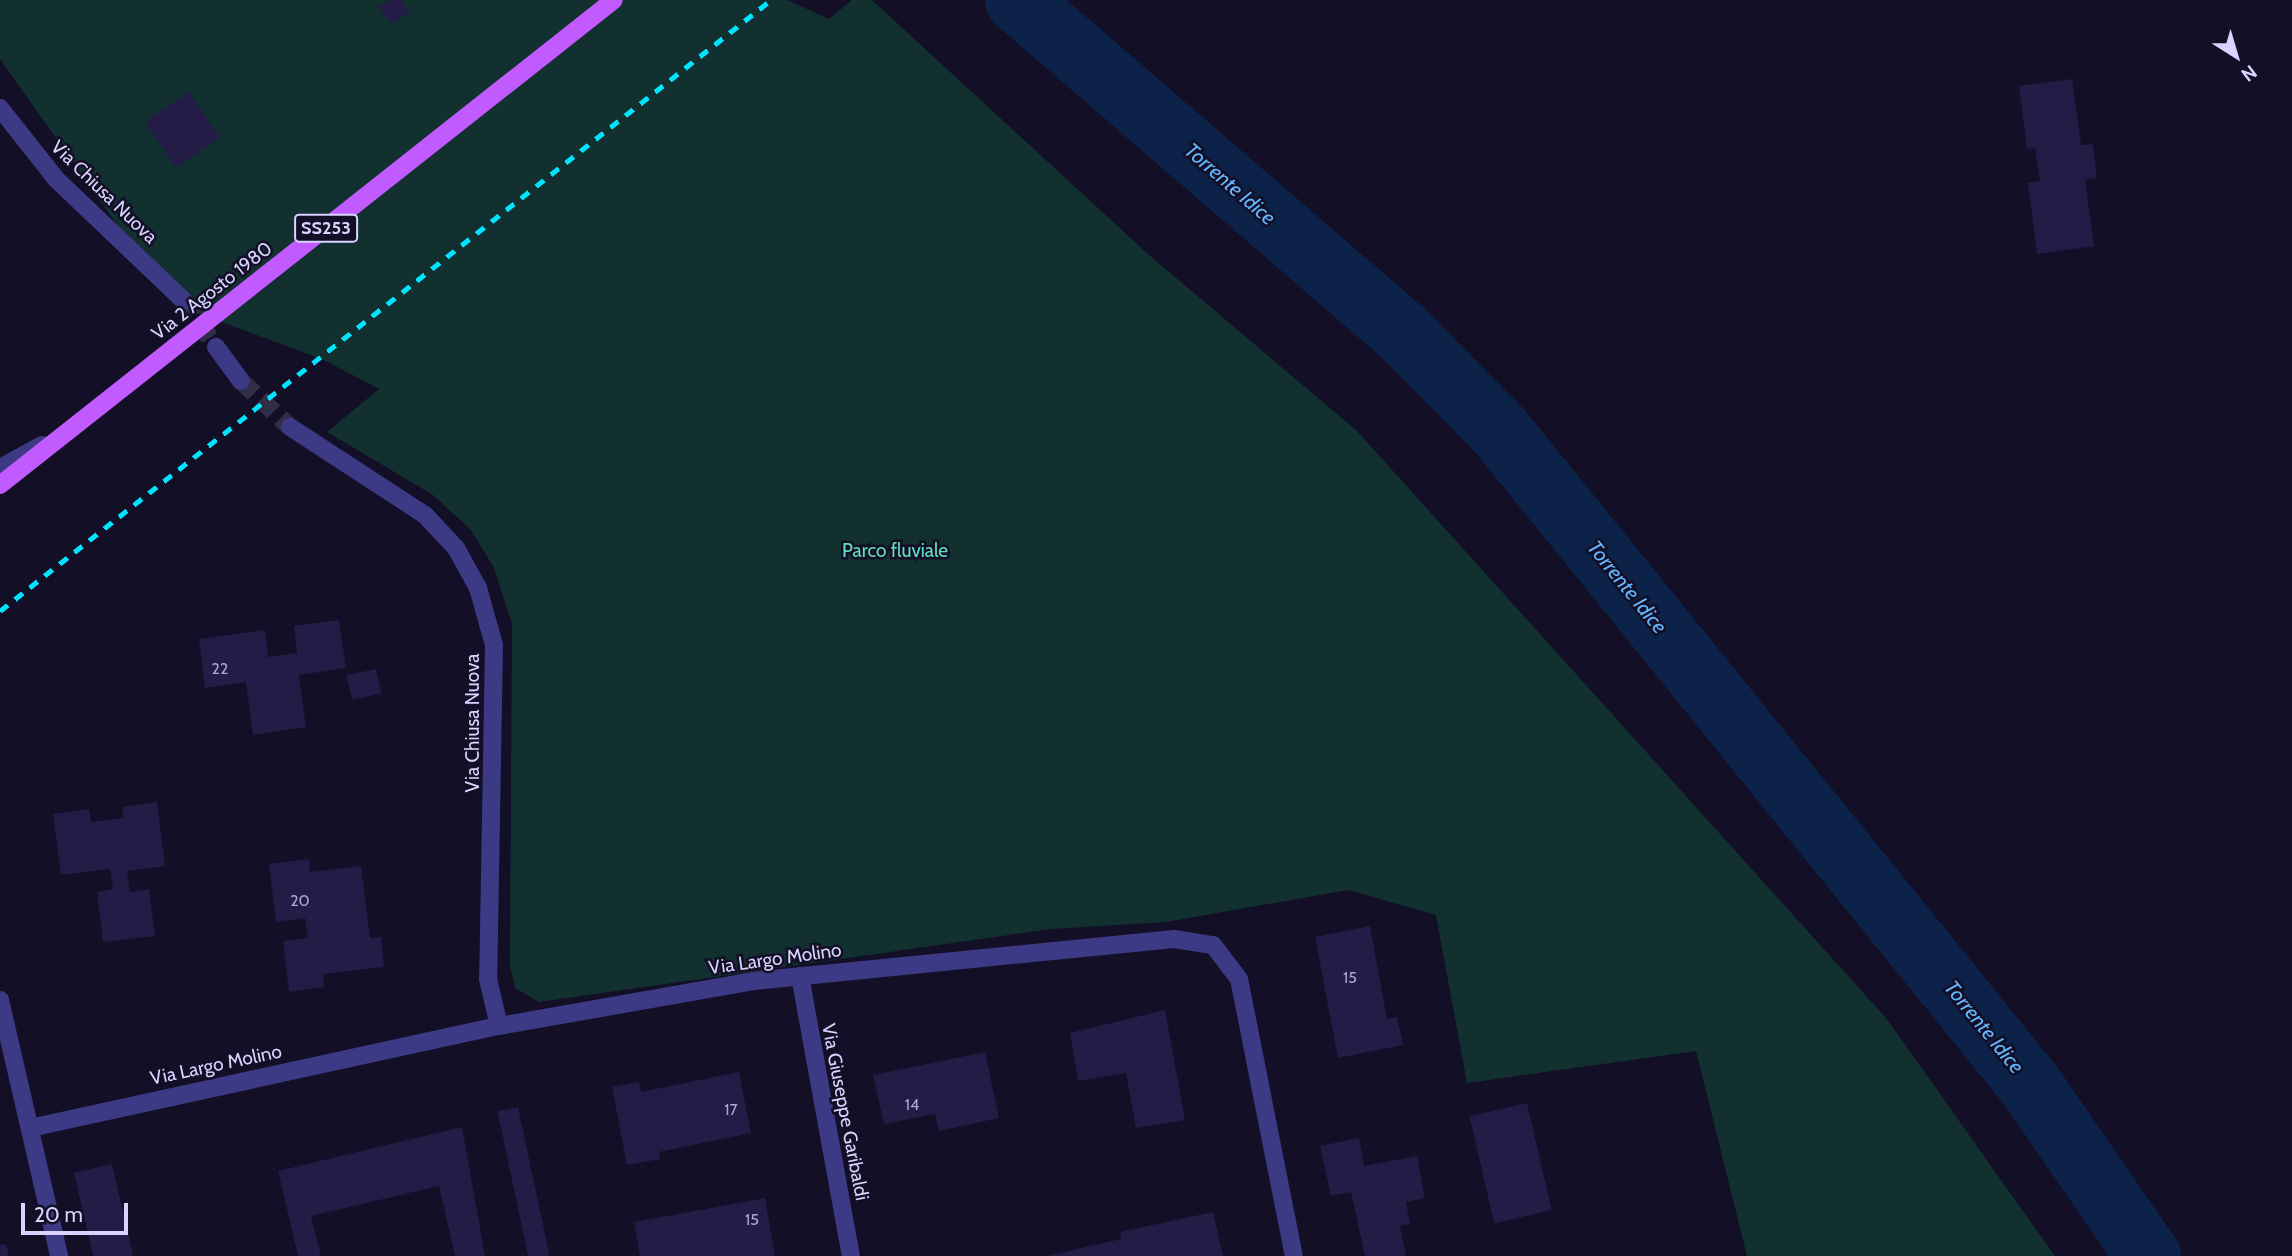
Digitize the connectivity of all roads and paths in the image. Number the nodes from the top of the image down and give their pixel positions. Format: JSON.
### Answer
{"nodes":[{"id":1,"x":614,"y":0,"type":"edge"},
{"id":2,"x":0,"y":108,"type":"edge"},
{"id":3,"x":184,"y":301,"type":"tunnel mouth"},
{"id":4,"x":216,"y":347,"type":"tunnel mouth"},
{"id":5,"x":241,"y":381,"type":"tunnel mouth"},
{"id":6,"x":290,"y":427,"type":"tunnel mouth"},
{"id":7,"x":64,"y":434,"type":"junction"},
{"id":8,"x":0,"y":468,"type":"edge"},
{"id":9,"x":0,"y":485,"type":"edge"},
{"id":10,"x":800,"y":976,"type":"junction"},
{"id":11,"x":0,"y":1000,"type":"edge"},
{"id":12,"x":499,"y":1026,"type":"junction"},
{"id":13,"x":30,"y":1128,"type":"junction"},
{"id":14,"x":59,"y":1256,"type":"edge"},
{"id":15,"x":851,"y":1256,"type":"edge"},
{"id":16,"x":1294,"y":1256,"type":"edge"}],
"edges":[{"from":1,"to":7,"type":"main road","name":"Via 2 Agosto 1980","number":"SS253"},
{"from":2,"to":3,"type":"street","name":"Via Chiusa Nuova"},
{"from":4,"to":5,"type":"street"},
{"from":6,"to":12,"type":"street","name":"Via Chiusa Nuova"},
{"from":7,"to":8,"type":"street"},
{"from":7,"to":9,"type":"main road","name":"Via 2 Agosto 1980","number":"SS253"},
{"from":10,"to":12,"type":"street","name":"Via Largo Molino"},
{"from":10,"to":15,"type":"street","name":"Via Giuseppe Garibaldi"},
{"from":10,"to":16,"type":"street","name":"Via Largo Molino"},
{"from":11,"to":13,"type":"street"},
{"from":12,"to":13,"type":"street","name":"Via Largo Molino"},
{"from":13,"to":14,"type":"street"}]}
